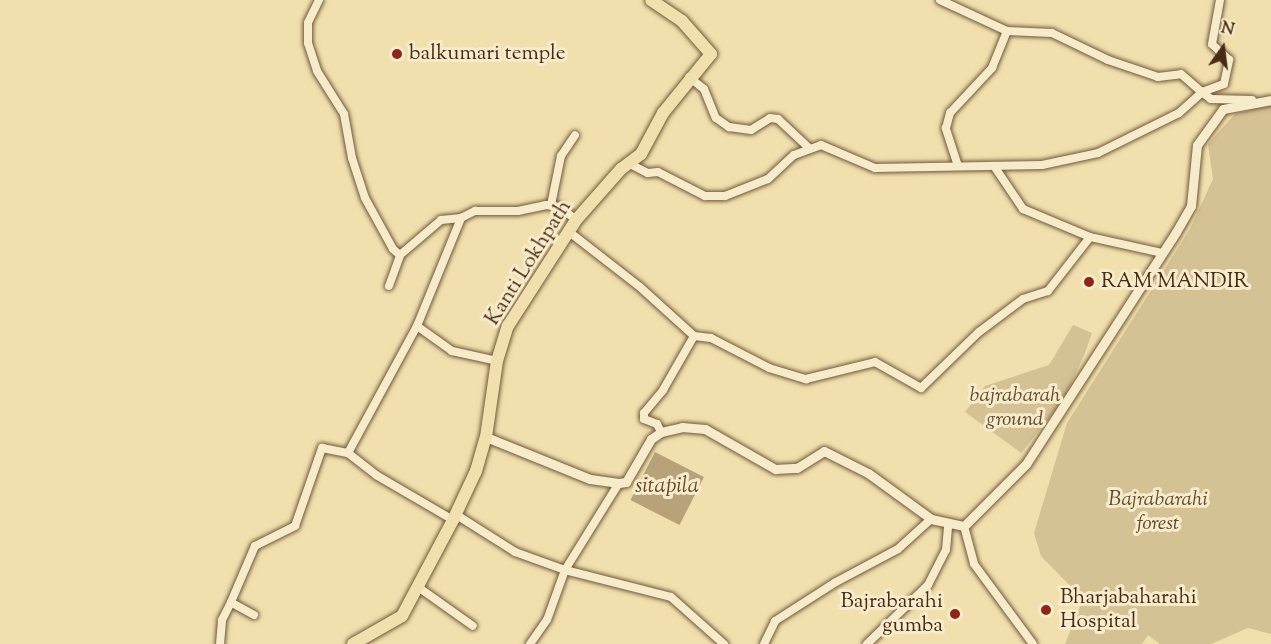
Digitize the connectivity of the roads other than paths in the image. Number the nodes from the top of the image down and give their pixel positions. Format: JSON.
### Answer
{"nodes":[{"id":1,"x":319,"y":0,"type":"edge"},
{"id":2,"x":651,"y":0,"type":"edge"},
{"id":3,"x":940,"y":0,"type":"edge"},
{"id":4,"x":1220,"y":0,"type":"edge"},
{"id":5,"x":1007,"y":31,"type":"junction"},
{"id":6,"x":689,"y":77,"type":"junction"},
{"id":7,"x":1202,"y":92,"type":"junction"},
{"id":8,"x":1271,"y":98,"type":"edge"},
{"id":9,"x":575,"y":135,"type":"dead end"},
{"id":10,"x":809,"y":148,"type":"junction"},
{"id":11,"x":630,"y":164,"type":"junction"},
{"id":12,"x":994,"y":165,"type":"junction"},
{"id":13,"x":958,"y":166,"type":"junction"},
{"id":14,"x":551,"y":205,"type":"junction"},
{"id":15,"x":461,"y":218,"type":"junction"},
{"id":16,"x":576,"y":219,"type":"junction"},
{"id":17,"x":568,"y":231,"type":"junction"},
{"id":18,"x":1090,"y":237,"type":"junction"},
{"id":19,"x":1162,"y":253,"type":"junction"},
{"id":20,"x":399,"y":255,"type":"junction"},
{"id":21,"x":389,"y":286,"type":"dead end"},
{"id":22,"x":417,"y":326,"type":"junction"},
{"id":23,"x":694,"y":336,"type":"junction"},
{"id":24,"x":497,"y":361,"type":"junction"},
{"id":25,"x":661,"y":432,"type":"junction"},
{"id":26,"x":486,"y":437,"type":"junction"},
{"id":27,"x":348,"y":453,"type":"junction"},
{"id":28,"x":619,"y":483,"type":"junction"},
{"id":29,"x":454,"y":517,"type":"junction"},
{"id":30,"x":931,"y":519,"type":"junction"},
{"id":31,"x":948,"y":525,"type":"junction"},
{"id":32,"x":964,"y":526,"type":"junction"},
{"id":33,"x":565,"y":570,"type":"junction"},
{"id":34,"x":418,"y":587,"type":"junction"},
{"id":35,"x":231,"y":602,"type":"junction"},
{"id":36,"x":254,"y":615,"type":"dead end"},
{"id":37,"x":473,"y":626,"type":"dead end"},
{"id":38,"x":220,"y":644,"type":"edge"},
{"id":39,"x":353,"y":644,"type":"edge"},
{"id":40,"x":530,"y":644,"type":"edge"},
{"id":41,"x":724,"y":644,"type":"edge"},
{"id":42,"x":764,"y":644,"type":"edge"},
{"id":43,"x":867,"y":644,"type":"edge"},
{"id":44,"x":1033,"y":644,"type":"edge"}],
"edges":[{"from":1,"to":20,"type":"street"},
{"from":2,"to":6,"type":"main road","name":"Kanti Lokhpath"},
{"from":3,"to":5,"type":"street"},
{"from":4,"to":7,"type":"street"},
{"from":5,"to":7,"type":"street"},
{"from":5,"to":13,"type":"street"},
{"from":6,"to":10,"type":"street"},
{"from":6,"to":11,"type":"main road","name":"Kanti Lokhpath"},
{"from":7,"to":8,"type":"street"},
{"from":7,"to":12,"type":"street"},
{"from":8,"to":19,"type":"street"},
{"from":9,"to":14,"type":"street"},
{"from":10,"to":11,"type":"street"},
{"from":10,"to":13,"type":"street"},
{"from":11,"to":16,"type":"main road","name":"Kanti Lokhpath"},
{"from":12,"to":13,"type":"street"},
{"from":12,"to":18,"type":"street"},
{"from":14,"to":15,"type":"street"},
{"from":14,"to":16,"type":"street"},
{"from":15,"to":20,"type":"street"},
{"from":15,"to":22,"type":"street"},
{"from":16,"to":17,"type":"main road","name":"Kanti Lokhpath"},
{"from":17,"to":23,"type":"street"},
{"from":17,"to":24,"type":"main road","name":"Kanti Lokhpath"},
{"from":18,"to":19,"type":"street"},
{"from":18,"to":23,"type":"street"},
{"from":19,"to":32,"type":"street"},
{"from":20,"to":21,"type":"street"},
{"from":22,"to":24,"type":"street"},
{"from":22,"to":27,"type":"street"},
{"from":23,"to":25,"type":"street"},
{"from":24,"to":26,"type":"main road","name":"Kanti Lokhpath"},
{"from":25,"to":28,"type":"street"},
{"from":25,"to":30,"type":"street"},
{"from":26,"to":28,"type":"street"},
{"from":26,"to":29,"type":"main road","name":"Kanti Lokhpath"},
{"from":27,"to":29,"type":"street"},
{"from":27,"to":35,"type":"street"},
{"from":28,"to":33,"type":"street"},
{"from":29,"to":33,"type":"street"},
{"from":29,"to":34,"type":"main road","name":"Kanti Lokhpath"},
{"from":30,"to":31,"type":"street"},
{"from":30,"to":42,"type":"street"},
{"from":31,"to":32,"type":"street"},
{"from":31,"to":43,"type":"street"},
{"from":32,"to":44,"type":"street"},
{"from":33,"to":40,"type":"street"},
{"from":33,"to":41,"type":"street"},
{"from":34,"to":37,"type":"street"},
{"from":34,"to":39,"type":"main road","name":"Kanti Lokhpath"},
{"from":35,"to":36,"type":"street"},
{"from":35,"to":38,"type":"street"}]}
